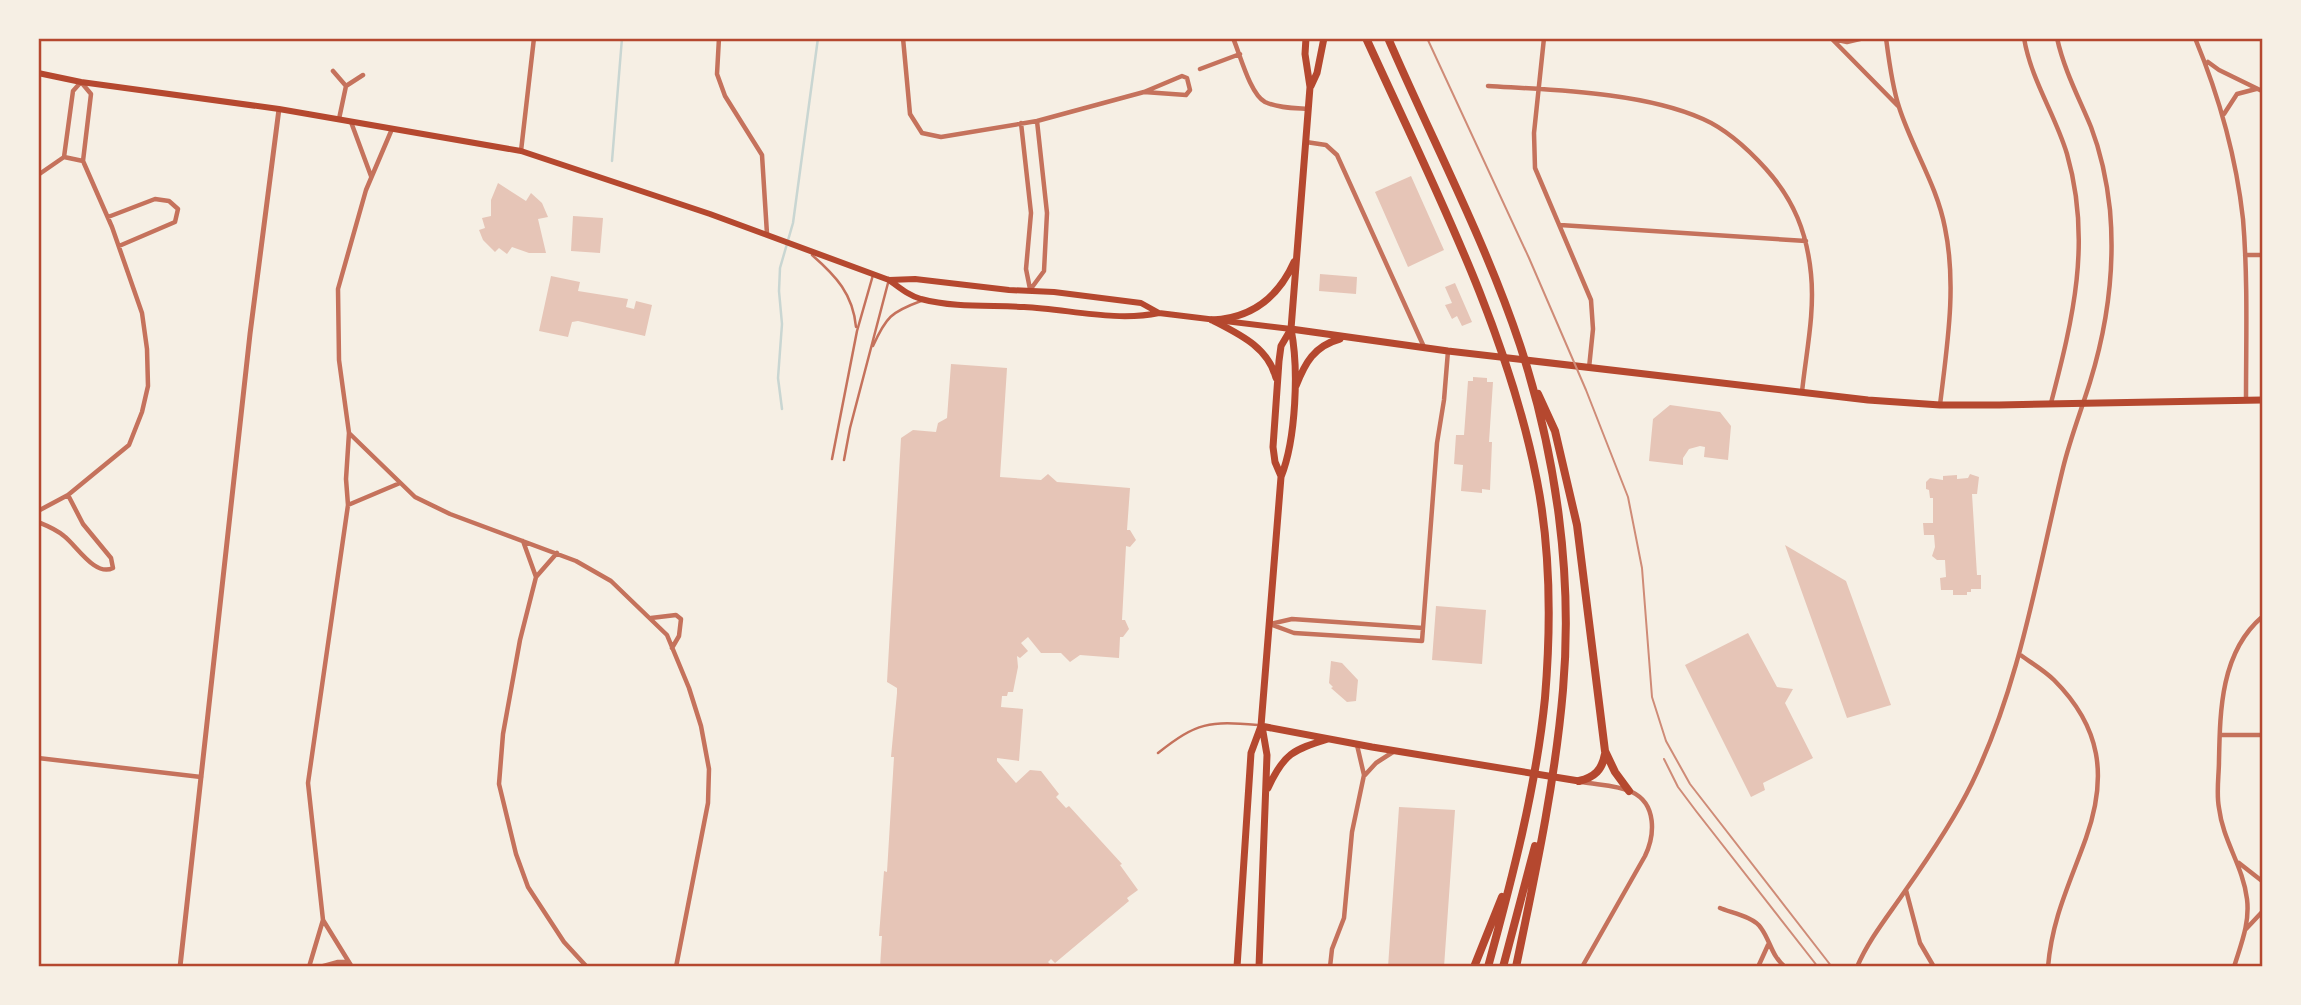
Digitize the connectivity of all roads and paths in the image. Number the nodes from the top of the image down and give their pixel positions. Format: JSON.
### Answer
{"nodes":[{"id":1,"x":534,"y":38,"type":"edge"},
{"id":2,"x":719,"y":38,"type":"edge"},
{"id":3,"x":904,"y":38,"type":"edge"},
{"id":4,"x":1233,"y":38,"type":"edge"},
{"id":5,"x":1306,"y":38,"type":"edge"},
{"id":6,"x":1324,"y":38,"type":"edge"},
{"id":7,"x":1366,"y":38,"type":"edge"},
{"id":8,"x":1388,"y":38,"type":"edge"},
{"id":9,"x":1544,"y":38,"type":"edge"},
{"id":10,"x":1864,"y":38,"type":"edge"},
{"id":11,"x":1886,"y":38,"type":"edge"},
{"id":12,"x":2024,"y":38,"type":"edge"},
{"id":13,"x":2057,"y":38,"type":"edge"},
{"id":14,"x":2195,"y":38,"type":"edge"},
{"id":15,"x":1832,"y":39,"type":"edge"},
{"id":16,"x":1240,"y":54,"type":"junction"},
{"id":17,"x":2206,"y":60,"type":"junction"},
{"id":18,"x":1200,"y":69,"type":"dead end"},
{"id":19,"x":333,"y":71,"type":"dead end"},
{"id":20,"x":38,"y":73,"type":"edge"},
{"id":21,"x":363,"y":75,"type":"dead end"},
{"id":22,"x":81,"y":82,"type":"junction"},
{"id":23,"x":345,"y":86,"type":"junction"},
{"id":24,"x":1488,"y":86,"type":"dead end"},
{"id":25,"x":1310,"y":87,"type":"junction"},
{"id":26,"x":1539,"y":90,"type":"junction"},
{"id":27,"x":2260,"y":90,"type":"edge"},
{"id":28,"x":1144,"y":92,"type":"junction"},
{"id":29,"x":1899,"y":107,"type":"junction"},
{"id":30,"x":279,"y":109,"type":"junction"},
{"id":31,"x":1308,"y":109,"type":"junction"},
{"id":32,"x":2224,"y":116,"type":"junction"},
{"id":33,"x":338,"y":120,"type":"junction"},
{"id":34,"x":1037,"y":121,"type":"junction"},
{"id":35,"x":351,"y":122,"type":"junction"},
{"id":36,"x":1021,"y":123,"type":"junction"},
{"id":37,"x":392,"y":128,"type":"junction"},
{"id":38,"x":1305,"y":142,"type":"junction"},
{"id":39,"x":521,"y":151,"type":"junction"},
{"id":40,"x":64,"y":157,"type":"junction"},
{"id":41,"x":83,"y":161,"type":"junction"},
{"id":42,"x":38,"y":175,"type":"edge"},
{"id":43,"x":371,"y":177,"type":"junction"},
{"id":44,"x":108,"y":217,"type":"junction"},
{"id":45,"x":1560,"y":225,"type":"junction"},
{"id":46,"x":770,"y":235,"type":"junction"},
{"id":47,"x":1806,"y":242,"type":"junction"},
{"id":48,"x":119,"y":246,"type":"junction"},
{"id":49,"x":804,"y":248,"type":"junction"},
{"id":50,"x":1297,"y":254,"type":"junction"},
{"id":51,"x":2245,"y":255,"type":"junction"},
{"id":52,"x":2263,"y":255,"type":"edge"},
{"id":53,"x":873,"y":275,"type":"junction"},
{"id":54,"x":889,"y":280,"type":"junction"},
{"id":55,"x":1030,"y":290,"type":"junction"},
{"id":56,"x":924,"y":300,"type":"junction"},
{"id":57,"x":1159,"y":313,"type":"junction"},
{"id":58,"x":1212,"y":320,"type":"junction"},
{"id":59,"x":1291,"y":329,"type":"junction"},
{"id":60,"x":857,"y":331,"type":"junction"},
{"id":61,"x":1345,"y":337,"type":"junction"},
{"id":62,"x":1424,"y":348,"type":"junction"},
{"id":63,"x":1448,"y":351,"type":"junction"},
{"id":64,"x":870,"y":352,"type":"junction"},
{"id":65,"x":1589,"y":368,"type":"junction"},
{"id":66,"x":1531,"y":383,"type":"junction"},
{"id":67,"x":1278,"y":385,"type":"junction"},
{"id":68,"x":1802,"y":391,"type":"junction"},
{"id":69,"x":1293,"y":394,"type":"junction"},
{"id":70,"x":2263,"y":400,"type":"edge"},
{"id":71,"x":2246,"y":401,"type":"junction"},
{"id":72,"x":2082,"y":404,"type":"junction"},
{"id":73,"x":1940,"y":405,"type":"junction"},
{"id":74,"x":2051,"y":405,"type":"junction"},
{"id":75,"x":349,"y":433,"type":"junction"},
{"id":76,"x":832,"y":459,"type":"dead end"},
{"id":77,"x":844,"y":460,"type":"dead end"},
{"id":78,"x":1281,"y":477,"type":"junction"},
{"id":79,"x":400,"y":482,"type":"junction"},
{"id":80,"x":68,"y":495,"type":"junction"},
{"id":81,"x":348,"y":505,"type":"junction"},
{"id":82,"x":38,"y":511,"type":"edge"},
{"id":83,"x":38,"y":522,"type":"edge"},
{"id":84,"x":523,"y":541,"type":"junction"},
{"id":85,"x":557,"y":553,"type":"junction"},
{"id":86,"x":536,"y":577,"type":"junction"},
{"id":87,"x":2263,"y":617,"type":"edge"},
{"id":88,"x":650,"y":619,"type":"junction"},
{"id":89,"x":1270,"y":624,"type":"junction"},
{"id":90,"x":1423,"y":628,"type":"junction"},
{"id":91,"x":672,"y":648,"type":"junction"},
{"id":92,"x":2019,"y":654,"type":"junction"},
{"id":93,"x":1261,"y":726,"type":"junction"},
{"id":94,"x":2220,"y":735,"type":"junction"},
{"id":95,"x":2263,"y":735,"type":"edge"},
{"id":96,"x":1329,"y":738,"type":"junction"},
{"id":97,"x":1356,"y":744,"type":"junction"},
{"id":98,"x":1395,"y":751,"type":"junction"},
{"id":99,"x":1605,"y":751,"type":"junction"},
{"id":100,"x":1158,"y":753,"type":"dead end"},
{"id":101,"x":38,"y":758,"type":"edge"},
{"id":102,"x":1364,"y":775,"type":"junction"},
{"id":103,"x":202,"y":778,"type":"junction"},
{"id":104,"x":1579,"y":782,"type":"junction"},
{"id":105,"x":1629,"y":791,"type":"junction"},
{"id":106,"x":1266,"y":792,"type":"junction"},
{"id":107,"x":1543,"y":823,"type":"junction"},
{"id":108,"x":2238,"y":863,"type":"junction"},
{"id":109,"x":1509,"y":881,"type":"junction"},
{"id":110,"x":2263,"y":881,"type":"edge"},
{"id":111,"x":1906,"y":890,"type":"junction"},
{"id":112,"x":1720,"y":908,"type":"dead end"},
{"id":113,"x":2263,"y":912,"type":"edge"},
{"id":114,"x":323,"y":920,"type":"junction"},
{"id":115,"x":2246,"y":930,"type":"junction"},
{"id":116,"x":1768,"y":944,"type":"junction"},
{"id":117,"x":350,"y":964,"type":"edge"},
{"id":118,"x":180,"y":967,"type":"edge"},
{"id":119,"x":309,"y":967,"type":"edge"},
{"id":120,"x":320,"y":967,"type":"edge"},
{"id":121,"x":587,"y":967,"type":"edge"},
{"id":122,"x":676,"y":967,"type":"edge"},
{"id":123,"x":1237,"y":967,"type":"edge"},
{"id":124,"x":1259,"y":967,"type":"edge"},
{"id":125,"x":1330,"y":967,"type":"edge"},
{"id":126,"x":1474,"y":967,"type":"edge"},
{"id":127,"x":1488,"y":967,"type":"edge"},
{"id":128,"x":1503,"y":967,"type":"edge"},
{"id":129,"x":1516,"y":967,"type":"edge"},
{"id":130,"x":1583,"y":967,"type":"edge"},
{"id":131,"x":1758,"y":967,"type":"edge"},
{"id":132,"x":1785,"y":967,"type":"edge"},
{"id":133,"x":1857,"y":967,"type":"edge"},
{"id":134,"x":1934,"y":967,"type":"edge"},
{"id":135,"x":2048,"y":967,"type":"edge"},
{"id":136,"x":2234,"y":967,"type":"edge"}],
"edges":[{"from":1,"to":39,"type":"street"},
{"from":2,"to":46,"type":"street"},
{"from":3,"to":36,"type":"street"},
{"from":4,"to":16,"type":"street"},
{"from":5,"to":25,"type":"main road"},
{"from":6,"to":25,"type":"main road"},
{"from":7,"to":109,"type":"highway"},
{"from":8,"to":66,"type":"highway"},
{"from":9,"to":26,"type":"street"},
{"from":10,"to":15,"type":"street"},
{"from":11,"to":29,"type":"street"},
{"from":12,"to":74,"type":"street"},
{"from":13,"to":72,"type":"street"},
{"from":14,"to":17,"type":"street"},
{"from":15,"to":29,"type":"street"},
{"from":16,"to":18,"type":"street"},
{"from":16,"to":31,"type":"street"},
{"from":17,"to":27,"type":"street"},
{"from":17,"to":32,"type":"street"},
{"from":19,"to":23,"type":"street"},
{"from":20,"to":22,"type":"main road"},
{"from":21,"to":23,"type":"street"},
{"from":22,"to":30,"type":"main road"},
{"from":22,"to":40,"type":"street"},
{"from":22,"to":41,"type":"street"},
{"from":23,"to":33,"type":"street"},
{"from":24,"to":26,"type":"street"},
{"from":25,"to":31,"type":"main road"},
{"from":26,"to":45,"type":"street"},
{"from":26,"to":47,"type":"street"},
{"from":27,"to":32,"type":"street"},
{"from":28,"to":28,"type":"street"},
{"from":28,"to":34,"type":"street"},
{"from":29,"to":73,"type":"street"},
{"from":30,"to":33,"type":"main road"},
{"from":30,"to":103,"type":"street"},
{"from":31,"to":38,"type":"main road"},
{"from":32,"to":51,"type":"street"},
{"from":33,"to":35,"type":"main road"},
{"from":34,"to":36,"type":"street"},
{"from":34,"to":55,"type":"street"},
{"from":35,"to":37,"type":"main road"},
{"from":35,"to":43,"type":"street"},
{"from":36,"to":55,"type":"street"},
{"from":37,"to":39,"type":"main road"},
{"from":37,"to":43,"type":"street"},
{"from":38,"to":50,"type":"main road"},
{"from":38,"to":62,"type":"street"},
{"from":39,"to":46,"type":"main road"},
{"from":40,"to":41,"type":"street"},
{"from":40,"to":42,"type":"street"},
{"from":41,"to":44,"type":"street"},
{"from":43,"to":75,"type":"street"},
{"from":44,"to":48,"type":"street"},
{"from":44,"to":48,"type":"street"},
{"from":45,"to":47,"type":"street"},
{"from":45,"to":65,"type":"street"},
{"from":46,"to":49,"type":"main road"},
{"from":47,"to":68,"type":"street"},
{"from":48,"to":80,"type":"street"},
{"from":49,"to":53,"type":"main road"},
{"from":49,"to":60,"type":"lane"},
{"from":50,"to":58,"type":"main road"},
{"from":50,"to":59,"type":"main road"},
{"from":51,"to":52,"type":"street"},
{"from":51,"to":71,"type":"street"},
{"from":53,"to":54,"type":"main road"},
{"from":53,"to":60,"type":"lane"},
{"from":54,"to":55,"type":"main road"},
{"from":54,"to":56,"type":"main road"},
{"from":54,"to":64,"type":"lane"},
{"from":55,"to":57,"type":"main road"},
{"from":56,"to":57,"type":"main road"},
{"from":56,"to":64,"type":"lane"},
{"from":57,"to":58,"type":"main road"},
{"from":58,"to":59,"type":"main road"},
{"from":58,"to":67,"type":"main road"},
{"from":59,"to":61,"type":"main road"},
{"from":59,"to":67,"type":"main road"},
{"from":59,"to":69,"type":"main road"},
{"from":60,"to":76,"type":"lane"},
{"from":61,"to":62,"type":"main road"},
{"from":61,"to":69,"type":"main road"},
{"from":62,"to":63,"type":"main road"},
{"from":63,"to":65,"type":"main road"},
{"from":63,"to":90,"type":"street"},
{"from":64,"to":77,"type":"lane"},
{"from":65,"to":68,"type":"main road"},
{"from":66,"to":99,"type":"highway"},
{"from":66,"to":107,"type":"highway"},
{"from":67,"to":78,"type":"main road"},
{"from":68,"to":73,"type":"main road"},
{"from":69,"to":78,"type":"main road"},
{"from":70,"to":71,"type":"main road"},
{"from":71,"to":72,"type":"main road"},
{"from":72,"to":74,"type":"main road"},
{"from":72,"to":92,"type":"street"},
{"from":73,"to":74,"type":"main road"},
{"from":75,"to":79,"type":"street"},
{"from":75,"to":81,"type":"street"},
{"from":78,"to":89,"type":"main road"},
{"from":79,"to":81,"type":"street"},
{"from":79,"to":84,"type":"street"},
{"from":80,"to":82,"type":"street"},
{"from":80,"to":83,"type":"street"},
{"from":81,"to":114,"type":"street"},
{"from":84,"to":85,"type":"street"},
{"from":84,"to":86,"type":"street"},
{"from":85,"to":86,"type":"street"},
{"from":85,"to":88,"type":"street"},
{"from":86,"to":121,"type":"street"},
{"from":87,"to":94,"type":"street"},
{"from":88,"to":91,"type":"street"},
{"from":88,"to":91,"type":"street"},
{"from":89,"to":90,"type":"street"},
{"from":89,"to":90,"type":"street"},
{"from":89,"to":93,"type":"main road"},
{"from":91,"to":122,"type":"street"},
{"from":92,"to":111,"type":"street"},
{"from":92,"to":135,"type":"street"},
{"from":93,"to":96,"type":"main road"},
{"from":93,"to":100,"type":"lane"},
{"from":93,"to":106,"type":"main road"},
{"from":93,"to":123,"type":"main road"},
{"from":94,"to":95,"type":"street"},
{"from":94,"to":108,"type":"street"},
{"from":96,"to":97,"type":"main road"},
{"from":96,"to":106,"type":"main road"},
{"from":97,"to":98,"type":"main road"},
{"from":97,"to":102,"type":"street"},
{"from":98,"to":102,"type":"street"},
{"from":98,"to":104,"type":"main road"},
{"from":99,"to":104,"type":"highway"},
{"from":99,"to":105,"type":"highway"},
{"from":101,"to":103,"type":"street"},
{"from":102,"to":125,"type":"street"},
{"from":103,"to":118,"type":"street"},
{"from":104,"to":105,"type":"street"},
{"from":105,"to":130,"type":"street"},
{"from":106,"to":124,"type":"main road"},
{"from":107,"to":128,"type":"highway"},
{"from":107,"to":129,"type":"highway"},
{"from":108,"to":110,"type":"street"},
{"from":108,"to":115,"type":"street"},
{"from":109,"to":126,"type":"highway"},
{"from":109,"to":127,"type":"highway"},
{"from":111,"to":133,"type":"street"},
{"from":111,"to":134,"type":"street"},
{"from":112,"to":116,"type":"street"},
{"from":113,"to":115,"type":"street"},
{"from":114,"to":117,"type":"street"},
{"from":114,"to":119,"type":"street"},
{"from":115,"to":136,"type":"street"},
{"from":116,"to":131,"type":"street"},
{"from":116,"to":132,"type":"street"},
{"from":117,"to":120,"type":"street"}]}
